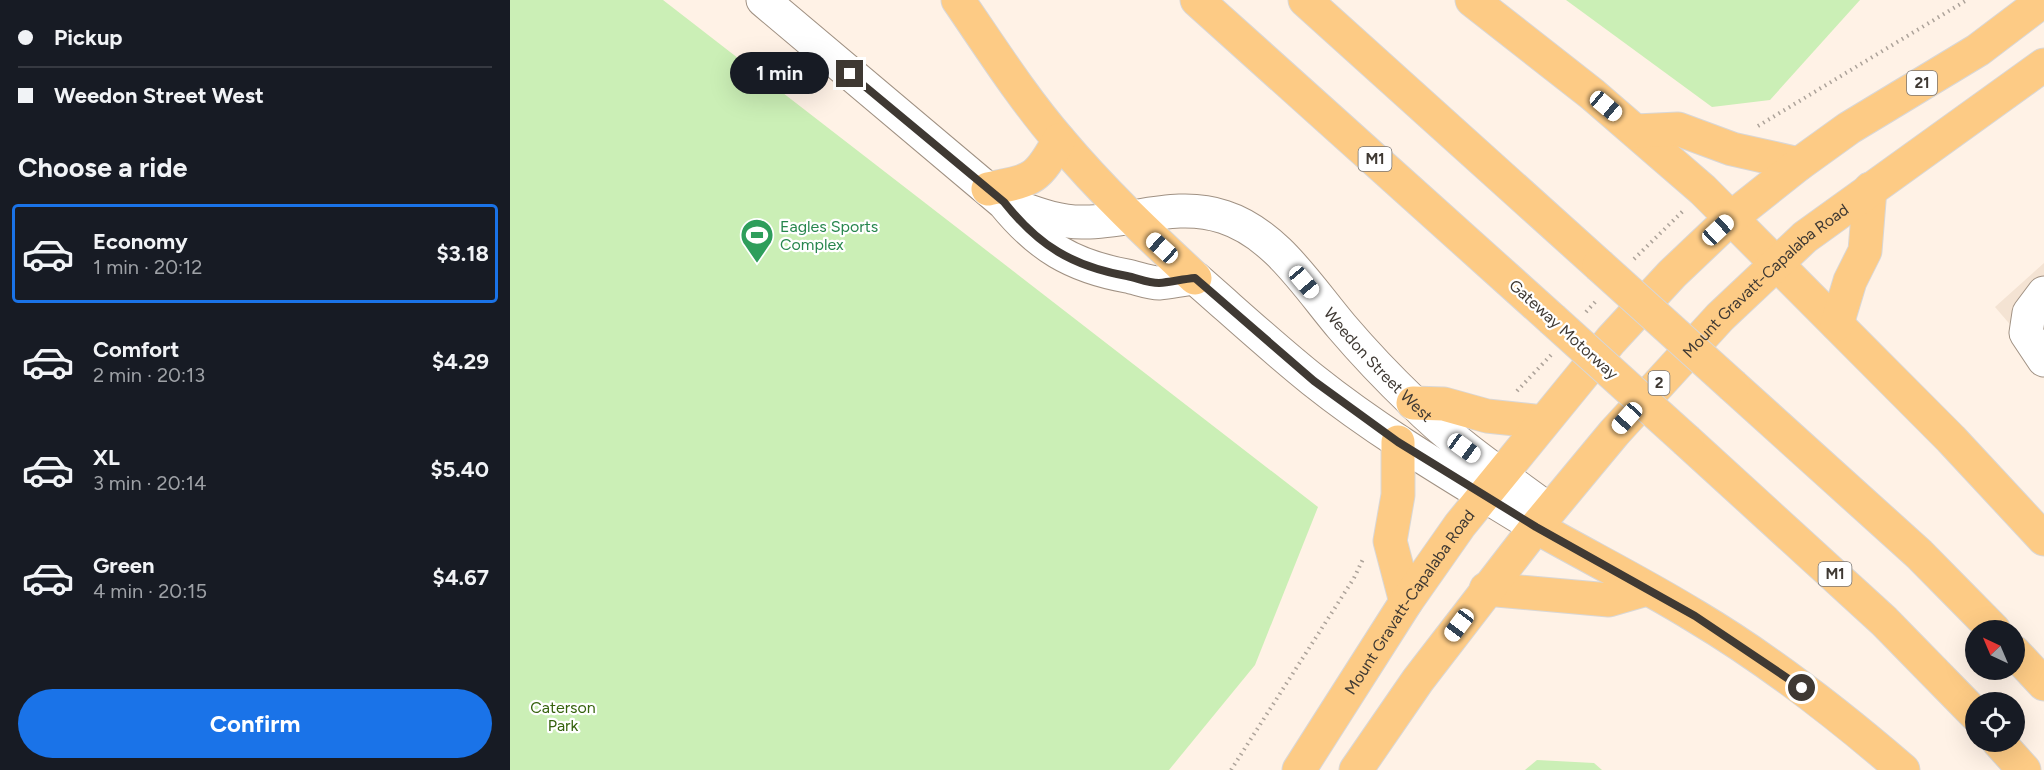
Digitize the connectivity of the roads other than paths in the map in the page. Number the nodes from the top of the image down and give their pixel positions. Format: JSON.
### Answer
{"nodes":[{"id":1,"x":763,"y":0,"type":"edge"},
{"id":2,"x":958,"y":0,"type":"edge"},
{"id":3,"x":1197,"y":0,"type":"edge"},
{"id":4,"x":1305,"y":0,"type":"edge"},
{"id":5,"x":1472,"y":0,"type":"edge"},
{"id":6,"x":2044,"y":0,"type":"edge"},
{"id":7,"x":2044,"y":65,"type":"edge"},
{"id":8,"x":1636,"y":131,"type":"junction"},
{"id":9,"x":1059,"y":140,"type":"junction"},
{"id":10,"x":1799,"y":164,"type":"junction"},
{"id":11,"x":1870,"y":189,"type":"junction"},
{"id":12,"x":996,"y":196,"type":"junction"},
{"id":13,"x":1129,"y":217,"type":"junction"},
{"id":14,"x":1731,"y":218,"type":"junction"},
{"id":15,"x":1775,"y":262,"type":"junction"},
{"id":16,"x":1195,"y":278,"type":"junction"},
{"id":17,"x":2044,"y":293,"type":"edge"},
{"id":18,"x":1837,"y":324,"type":"junction"},
{"id":19,"x":2044,"y":360,"type":"edge"},
{"id":20,"x":1413,"y":403,"type":"junction"},
{"id":21,"x":1542,"y":422,"type":"junction"},
{"id":22,"x":1398,"y":442,"type":"junction"},
{"id":23,"x":1492,"y":485,"type":"junction"},
{"id":24,"x":1543,"y":518,"type":"junction"},
{"id":25,"x":2044,"y":539,"type":"edge"},
{"id":26,"x":1486,"y":589,"type":"junction"},
{"id":27,"x":1647,"y":589,"type":"junction"},
{"id":28,"x":1406,"y":602,"type":"junction"},
{"id":29,"x":1984,"y":620,"type":"edge"},
{"id":30,"x":2025,"y":664,"type":"edge"},
{"id":31,"x":2044,"y":684,"type":"edge"},
{"id":32,"x":1965,"y":705,"type":"edge"},
{"id":33,"x":2008,"y":752,"type":"edge"},
{"id":34,"x":1299,"y":770,"type":"edge"},
{"id":35,"x":1356,"y":770,"type":"edge"},
{"id":36,"x":1904,"y":770,"type":"edge"},
{"id":37,"x":2024,"y":770,"type":"edge"}],
"edges":[{"from":1,"to":12,"type":"street","name":"Weedon Street West"},
{"from":2,"to":9,"type":"highway"},
{"from":3,"to":32,"type":"highway","name":"Gateway Motorway","number":"M1","bridge":true},
{"from":4,"to":29,"type":"highway","bridge":true},
{"from":5,"to":8,"type":"highway"},
{"from":6,"to":10,"type":"highway","name":"Mount Gravatt-Capalaba Road","number":"21"},
{"from":7,"to":11,"type":"highway","name":"Mount Gravatt-Capalaba Road"},
{"from":8,"to":10,"type":"highway"},
{"from":8,"to":14,"type":"highway"},
{"from":9,"to":12,"type":"highway"},
{"from":9,"to":13,"type":"highway"},
{"from":10,"to":14,"type":"highway","name":"Mount Gravatt-Capalaba Road","number":"21"},
{"from":11,"to":15,"type":"highway","name":"Mount Gravatt-Capalaba Road"},
{"from":11,"to":18,"type":"highway"},
{"from":12,"to":13,"type":"street","name":"Weedon Street West"},
{"from":12,"to":16,"type":"street","name":"Weedon Street West"},
{"from":13,"to":16,"type":"highway"},
{"from":13,"to":20,"type":"street","name":"Weedon Street West"},
{"from":14,"to":15,"type":"highway"},
{"from":14,"to":21,"type":"highway","name":"Mount Gravatt-Capalaba Road"},
{"from":15,"to":18,"type":"highway"},
{"from":15,"to":24,"type":"highway","name":"Mount Gravatt-Capalaba Road","number":"2"},
{"from":16,"to":22,"type":"street","name":"Weedon Street West"},
{"from":17,"to":19,"type":"street"},
{"from":18,"to":25,"type":"highway"},
{"from":20,"to":21,"type":"highway"},
{"from":20,"to":23,"type":"street","name":"Weedon Street West"},
{"from":21,"to":23,"type":"highway","name":"Mount Gravatt-Capalaba Road"},
{"from":22,"to":23,"type":"street","name":"Weedon Street West"},
{"from":22,"to":28,"type":"highway"},
{"from":23,"to":24,"type":"street","name":"Weedon Street West"},
{"from":23,"to":28,"type":"highway","name":"Mount Gravatt-Capalaba Road"},
{"from":24,"to":26,"type":"highway","name":"Mount Gravatt-Capalaba Road","number":"2"},
{"from":24,"to":27,"type":"highway"},
{"from":26,"to":27,"type":"highway"},
{"from":26,"to":35,"type":"highway","name":"Mount Gravatt-Capalaba Road","number":"2"},
{"from":27,"to":36,"type":"highway"},
{"from":28,"to":34,"type":"highway","name":"Mount Gravatt-Capalaba Road"},
{"from":30,"to":31,"type":"highway"},
{"from":33,"to":37,"type":"highway"}]}
